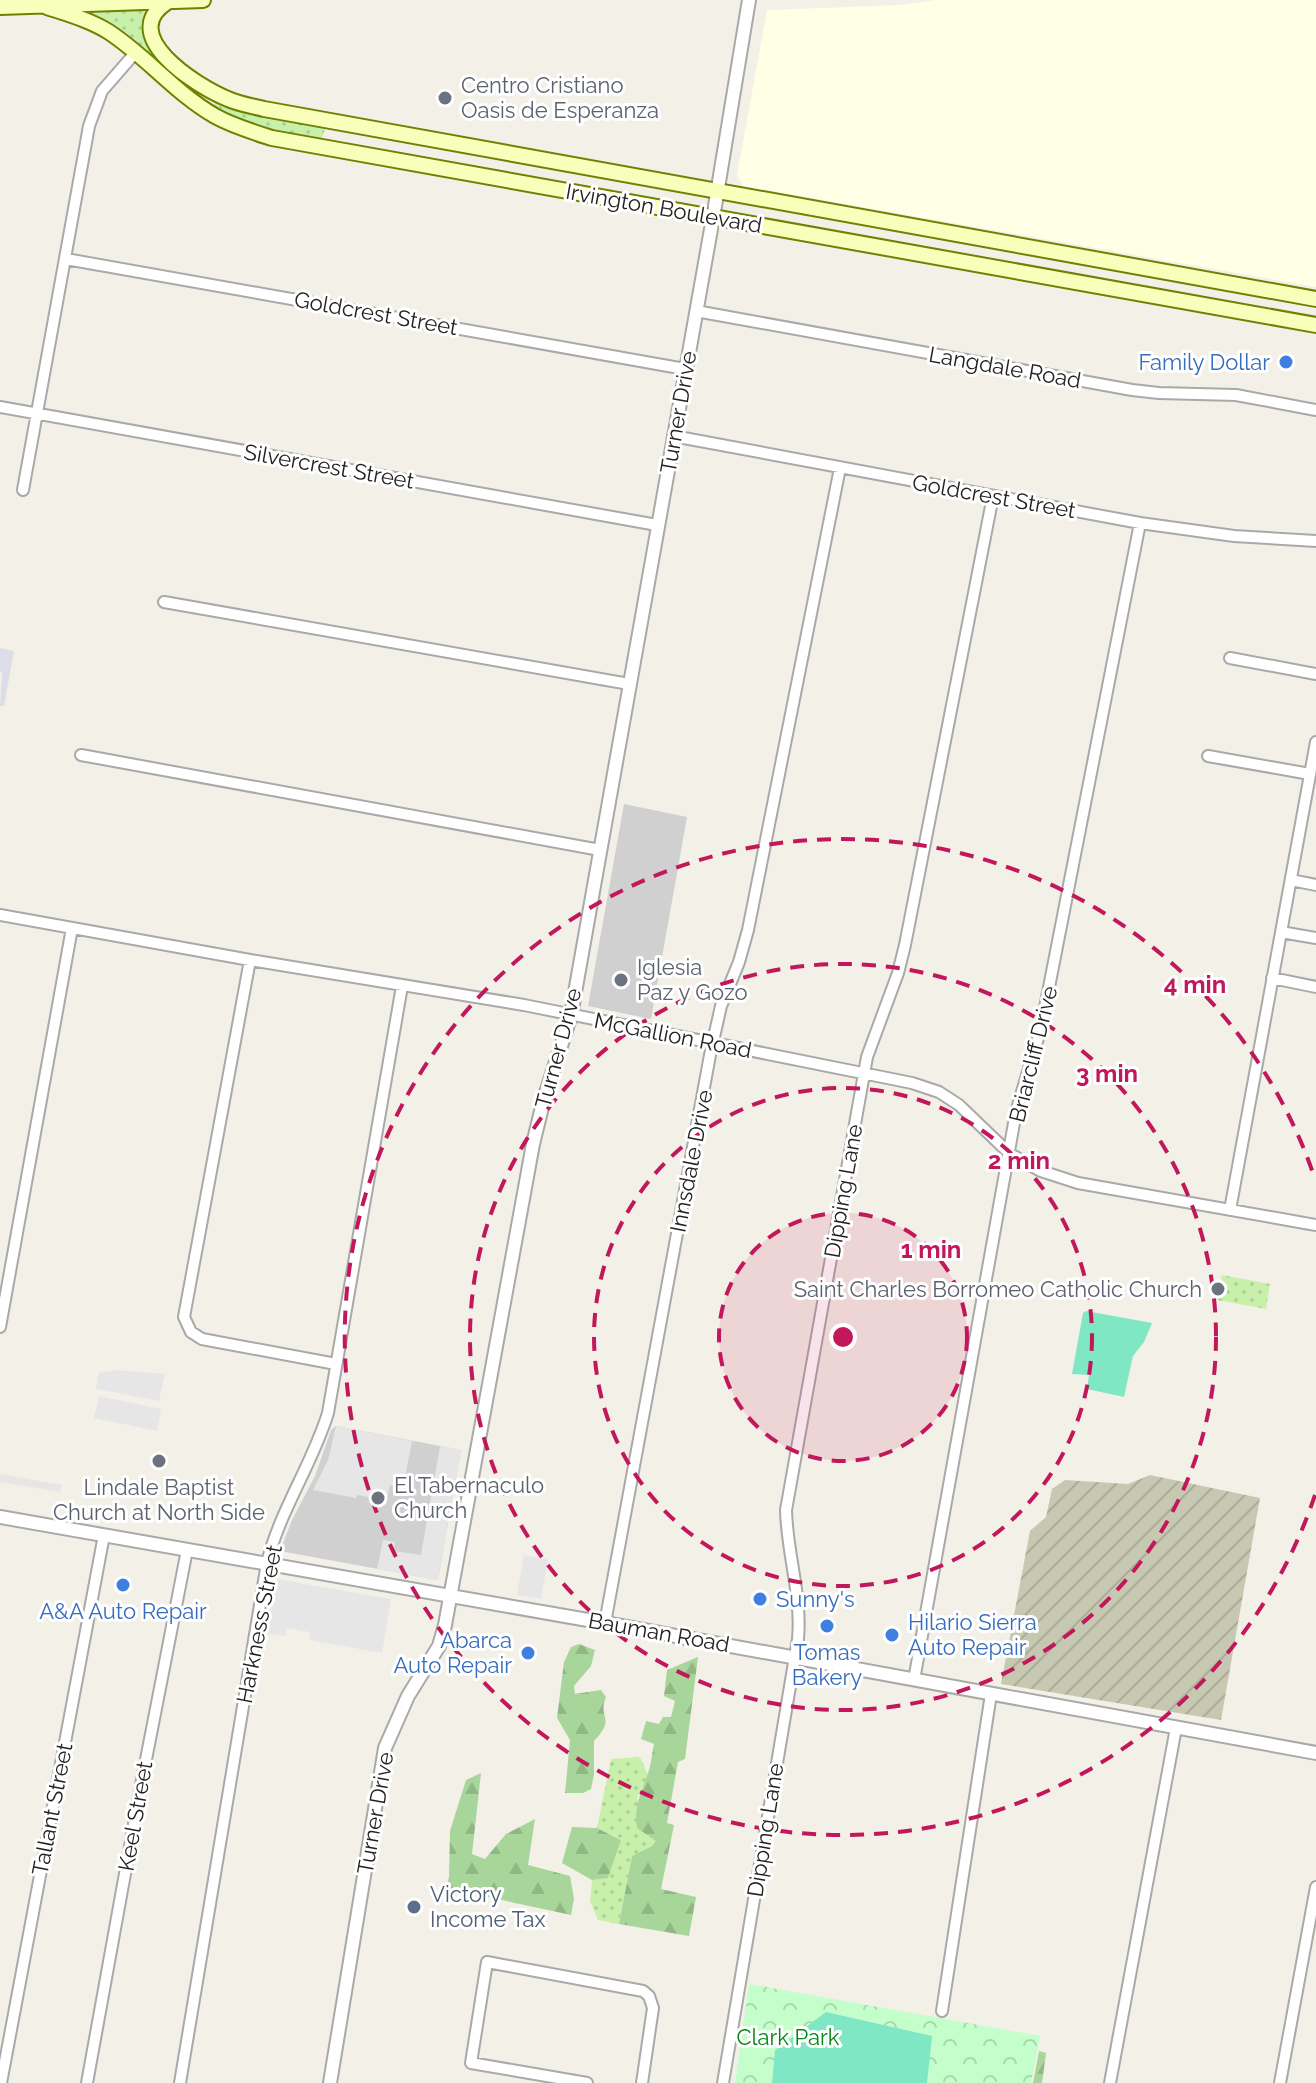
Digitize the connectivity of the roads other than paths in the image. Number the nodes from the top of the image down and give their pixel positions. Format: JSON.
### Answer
{"nodes":[{"id":1,"x":203,"y":0,"type":"edge"},
{"id":2,"x":749,"y":0,"type":"edge"},
{"id":3,"x":169,"y":1,"type":"edge"},
{"id":4,"x":0,"y":7,"type":"edge"},
{"id":5,"x":47,"y":7,"type":"junction"},
{"id":6,"x":135,"y":53,"type":"junction"},
{"id":7,"x":211,"y":90,"type":"junction"},
{"id":8,"x":200,"y":107,"type":"junction"},
{"id":9,"x":343,"y":124,"type":"junction"},
{"id":10,"x":340,"y":149,"type":"junction"},
{"id":11,"x":577,"y":167,"type":"junction"},
{"id":12,"x":716,"y":191,"type":"junction"},
{"id":13,"x":574,"y":192,"type":"junction"},
{"id":14,"x":713,"y":218,"type":"junction"},
{"id":15,"x":900,"y":225,"type":"junction"},
{"id":16,"x":896,"y":249,"type":"junction"},
{"id":17,"x":1088,"y":258,"type":"junction"},
{"id":18,"x":66,"y":259,"type":"junction"},
{"id":19,"x":1084,"y":285,"type":"junction"},
{"id":20,"x":1241,"y":286,"type":"junction"},
{"id":21,"x":1316,"y":299,"type":"edge"},
{"id":22,"x":696,"y":311,"type":"junction"},
{"id":23,"x":1237,"y":311,"type":"junction"},
{"id":24,"x":1316,"y":325,"type":"edge"},
{"id":25,"x":685,"y":369,"type":"junction"},
{"id":26,"x":0,"y":407,"type":"edge"},
{"id":27,"x":1316,"y":410,"type":"edge"},
{"id":28,"x":37,"y":414,"type":"junction"},
{"id":29,"x":673,"y":436,"type":"junction"},
{"id":30,"x":840,"y":468,"type":"junction"},
{"id":31,"x":23,"y":490,"type":"dead end"},
{"id":32,"x":993,"y":496,"type":"junction"},
{"id":33,"x":1140,"y":523,"type":"junction"},
{"id":34,"x":657,"y":525,"type":"junction"},
{"id":35,"x":1316,"y":541,"type":"edge"},
{"id":36,"x":164,"y":602,"type":"dead end"},
{"id":37,"x":1230,"y":658,"type":"dead end"},
{"id":38,"x":1316,"y":674,"type":"edge"},
{"id":39,"x":629,"y":684,"type":"junction"},
{"id":40,"x":1316,"y":742,"type":"edge"},
{"id":41,"x":81,"y":755,"type":"dead end"},
{"id":42,"x":1208,"y":756,"type":"dead end"},
{"id":43,"x":1310,"y":774,"type":"junction"},
{"id":44,"x":600,"y":850,"type":"junction"},
{"id":45,"x":1291,"y":880,"type":"junction"},
{"id":46,"x":1316,"y":885,"type":"edge"},
{"id":47,"x":0,"y":915,"type":"edge"},
{"id":48,"x":72,"y":928,"type":"junction"},
{"id":49,"x":1281,"y":932,"type":"junction"},
{"id":50,"x":1316,"y":938,"type":"edge"},
{"id":51,"x":250,"y":960,"type":"junction"},
{"id":52,"x":1272,"y":978,"type":"junction"},
{"id":53,"x":402,"y":986,"type":"junction"},
{"id":54,"x":1316,"y":987,"type":"edge"},
{"id":55,"x":571,"y":1015,"type":"junction"},
{"id":56,"x":713,"y":1042,"type":"junction"},
{"id":57,"x":865,"y":1073,"type":"junction"},
{"id":58,"x":1010,"y":1154,"type":"junction"},
{"id":59,"x":1230,"y":1210,"type":"junction"},
{"id":60,"x":1316,"y":1225,"type":"edge"},
{"id":61,"x":0,"y":1327,"type":"edge"},
{"id":62,"x":336,"y":1364,"type":"junction"},
{"id":63,"x":0,"y":1517,"type":"edge"},
{"id":64,"x":104,"y":1535,"type":"junction"},
{"id":65,"x":187,"y":1550,"type":"junction"},
{"id":66,"x":267,"y":1563,"type":"junction"},
{"id":67,"x":452,"y":1596,"type":"junction"},
{"id":68,"x":605,"y":1623,"type":"junction"},
{"id":69,"x":794,"y":1657,"type":"junction"},
{"id":70,"x":914,"y":1680,"type":"junction"},
{"id":71,"x":991,"y":1694,"type":"junction"},
{"id":72,"x":1176,"y":1728,"type":"junction"},
{"id":73,"x":1316,"y":1753,"type":"edge"},
{"id":74,"x":1316,"y":1887,"type":"edge"},
{"id":75,"x":942,"y":2011,"type":"dead end"},
{"id":76,"x":1,"y":2083,"type":"edge"},
{"id":77,"x":87,"y":2083,"type":"edge"},
{"id":78,"x":180,"y":2083,"type":"edge"},
{"id":79,"x":330,"y":2083,"type":"edge"},
{"id":80,"x":587,"y":2083,"type":"edge"},
{"id":81,"x":642,"y":2083,"type":"edge"},
{"id":82,"x":723,"y":2083,"type":"edge"},
{"id":83,"x":1110,"y":2083,"type":"edge"},
{"id":84,"x":1280,"y":2083,"type":"edge"}],
"edges":[{"from":1,"to":3,"type":"main road"},
{"from":2,"to":12,"type":"street","name":"Turner Drive"},
{"from":3,"to":5,"type":"main road"},
{"from":3,"to":7,"type":"main road","name":"Irvington Boulevard"},
{"from":4,"to":5,"type":"main road"},
{"from":5,"to":6,"type":"main road","name":"Irvington Boulevard"},
{"from":6,"to":8,"type":"main road","name":"Irvington Boulevard"},
{"from":6,"to":18,"type":"street"},
{"from":7,"to":8,"type":"main road"},
{"from":7,"to":9,"type":"main road","name":"Irvington Boulevard"},
{"from":8,"to":10,"type":"main road","name":"Irvington Boulevard"},
{"from":9,"to":10,"type":"main road"},
{"from":9,"to":11,"type":"main road","name":"Irvington Boulevard"},
{"from":10,"to":13,"type":"main road","name":"Irvington Boulevard"},
{"from":11,"to":12,"type":"main road","name":"Irvington Boulevard"},
{"from":11,"to":13,"type":"main road"},
{"from":12,"to":14,"type":"street","name":"Turner Drive"},
{"from":12,"to":15,"type":"main road","name":"Irvington Boulevard"},
{"from":13,"to":14,"type":"main road","name":"Irvington Boulevard"},
{"from":14,"to":16,"type":"main road","name":"Irvington Boulevard"},
{"from":14,"to":22,"type":"street","name":"Turner Drive"},
{"from":15,"to":16,"type":"main road"},
{"from":15,"to":17,"type":"main road","name":"Irvington Boulevard"},
{"from":16,"to":19,"type":"main road","name":"Irvington Boulevard"},
{"from":17,"to":19,"type":"main road"},
{"from":17,"to":20,"type":"main road","name":"Irvington Boulevard"},
{"from":18,"to":25,"type":"street","name":"Goldcrest Street"},
{"from":18,"to":28,"type":"street"},
{"from":19,"to":23,"type":"main road","name":"Irvington Boulevard"},
{"from":20,"to":21,"type":"main road","name":"Irvington Boulevard"},
{"from":20,"to":23,"type":"main road"},
{"from":22,"to":25,"type":"street","name":"Turner Drive"},
{"from":22,"to":27,"type":"street","name":"Langdale Road"},
{"from":23,"to":24,"type":"main road","name":"Irvington Boulevard"},
{"from":25,"to":29,"type":"street","name":"Turner Drive"},
{"from":26,"to":28,"type":"street","name":"Silvercrest Street"},
{"from":28,"to":31,"type":"street"},
{"from":28,"to":34,"type":"street","name":"Silvercrest Street"},
{"from":29,"to":30,"type":"street","name":"Goldcrest Street"},
{"from":29,"to":34,"type":"street","name":"Turner Drive"},
{"from":30,"to":32,"type":"street","name":"Goldcrest Street"},
{"from":30,"to":56,"type":"street","name":"Innsdale Drive"},
{"from":32,"to":33,"type":"street","name":"Goldcrest Street"},
{"from":32,"to":57,"type":"street","name":"Dipping Lane"},
{"from":33,"to":35,"type":"street","name":"Goldcrest Street"},
{"from":33,"to":58,"type":"street","name":"Briarcliff Drive"},
{"from":34,"to":39,"type":"street","name":"Turner Drive"},
{"from":36,"to":39,"type":"street"},
{"from":37,"to":38,"type":"street"},
{"from":39,"to":44,"type":"street","name":"Turner Drive"},
{"from":40,"to":43,"type":"street"},
{"from":41,"to":44,"type":"street"},
{"from":42,"to":43,"type":"street"},
{"from":43,"to":45,"type":"street"},
{"from":44,"to":55,"type":"street","name":"Turner Drive"},
{"from":45,"to":46,"type":"street"},
{"from":45,"to":49,"type":"street"},
{"from":47,"to":48,"type":"street","name":"McGallion Road"},
{"from":48,"to":51,"type":"street","name":"McGallion Road"},
{"from":48,"to":61,"type":"street"},
{"from":49,"to":50,"type":"street"},
{"from":49,"to":52,"type":"street"},
{"from":51,"to":53,"type":"street","name":"McGallion Road"},
{"from":51,"to":62,"type":"street"},
{"from":52,"to":54,"type":"street"},
{"from":52,"to":59,"type":"street"},
{"from":53,"to":55,"type":"street","name":"McGallion Road"},
{"from":53,"to":62,"type":"street","name":"Harkness Street"},
{"from":55,"to":56,"type":"street","name":"McGallion Road"},
{"from":55,"to":67,"type":"street","name":"Turner Drive"},
{"from":56,"to":57,"type":"street","name":"McGallion Road"},
{"from":56,"to":68,"type":"street","name":"Innsdale Drive"},
{"from":57,"to":58,"type":"street","name":"McGallion Road"},
{"from":57,"to":69,"type":"street","name":"Dipping Lane"},
{"from":58,"to":59,"type":"street","name":"McGallion Road"},
{"from":58,"to":70,"type":"street","name":"Briarcliff Drive"},
{"from":59,"to":60,"type":"street","name":"McGallion Road"},
{"from":62,"to":66,"type":"street","name":"Harkness Street"},
{"from":63,"to":64,"type":"street","name":"Bauman Road"},
{"from":64,"to":65,"type":"street","name":"Bauman Road"},
{"from":64,"to":76,"type":"street","name":"Tallant Street"},
{"from":65,"to":66,"type":"street","name":"Bauman Road"},
{"from":65,"to":77,"type":"street","name":"Keel Street"},
{"from":66,"to":67,"type":"street","name":"Bauman Road"},
{"from":66,"to":78,"type":"street","name":"Harkness Street"},
{"from":67,"to":68,"type":"street","name":"Bauman Road"},
{"from":67,"to":79,"type":"street","name":"Turner Drive"},
{"from":68,"to":69,"type":"street","name":"Bauman Road"},
{"from":69,"to":70,"type":"street","name":"Bauman Road"},
{"from":69,"to":82,"type":"street","name":"Dipping Lane"},
{"from":70,"to":71,"type":"street","name":"Bauman Road"},
{"from":71,"to":72,"type":"street","name":"Bauman Road"},
{"from":71,"to":75,"type":"street"},
{"from":72,"to":73,"type":"street","name":"Bauman Road"},
{"from":72,"to":83,"type":"street"},
{"from":74,"to":84,"type":"street"},
{"from":80,"to":81,"type":"street"}]}
